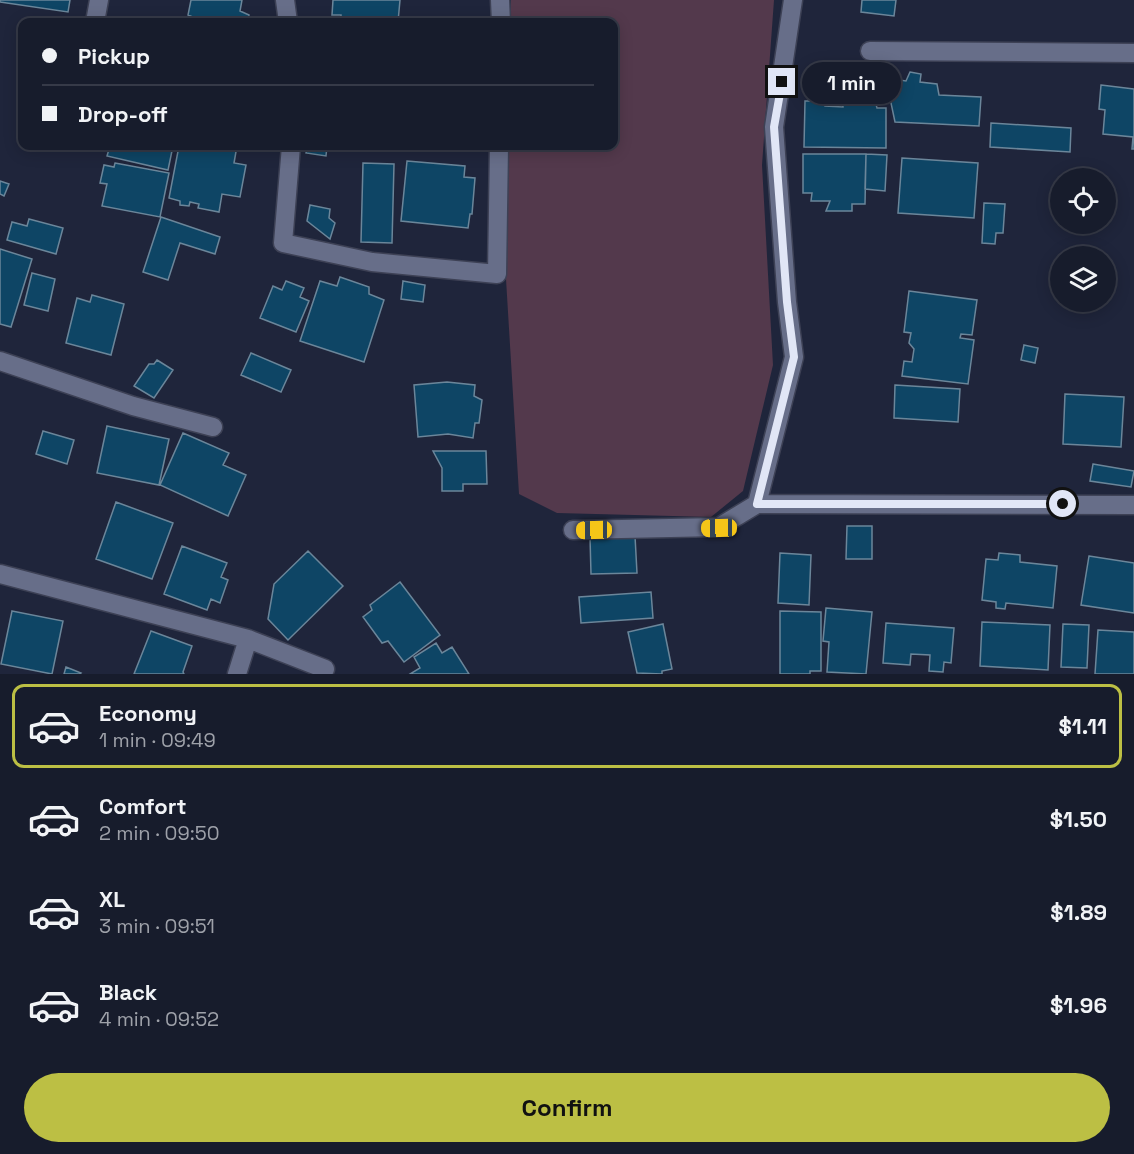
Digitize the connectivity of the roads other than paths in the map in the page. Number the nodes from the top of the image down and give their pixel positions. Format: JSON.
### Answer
{"nodes":[{"id":1,"x":99,"y":0,"type":"edge"},
{"id":2,"x":285,"y":0,"type":"edge"},
{"id":3,"x":500,"y":0,"type":"edge"},
{"id":4,"x":793,"y":0,"type":"edge"},
{"id":5,"x":96,"y":18,"type":"edge"},
{"id":6,"x":287,"y":18,"type":"edge"},
{"id":7,"x":501,"y":18,"type":"edge"},
{"id":8,"x":870,"y":51,"type":"dead end"},
{"id":9,"x":1134,"y":53,"type":"edge"},
{"id":10,"x":291,"y":150,"type":"edge"},
{"id":11,"x":499,"y":150,"type":"edge"},
{"id":12,"x":0,"y":361,"type":"edge"},
{"id":13,"x":213,"y":427,"type":"dead end"},
{"id":14,"x":757,"y":504,"type":"junction"},
{"id":15,"x":1134,"y":504,"type":"edge"},
{"id":16,"x":573,"y":530,"type":"dead end"},
{"id":17,"x":0,"y":574,"type":"edge"},
{"id":18,"x":248,"y":639,"type":"junction"},
{"id":19,"x":324,"y":669,"type":"dead end"},
{"id":20,"x":237,"y":674,"type":"edge"}],
"edges":[{"from":1,"to":5,"type":"street"},
{"from":2,"to":6,"type":"street"},
{"from":3,"to":7,"type":"street"},
{"from":4,"to":14,"type":"street"},
{"from":8,"to":9,"type":"street"},
{"from":10,"to":11,"type":"street"},
{"from":12,"to":13,"type":"street"},
{"from":14,"to":15,"type":"street"},
{"from":14,"to":16,"type":"street"},
{"from":17,"to":18,"type":"street"},
{"from":18,"to":19,"type":"street"},
{"from":18,"to":20,"type":"street"}]}
